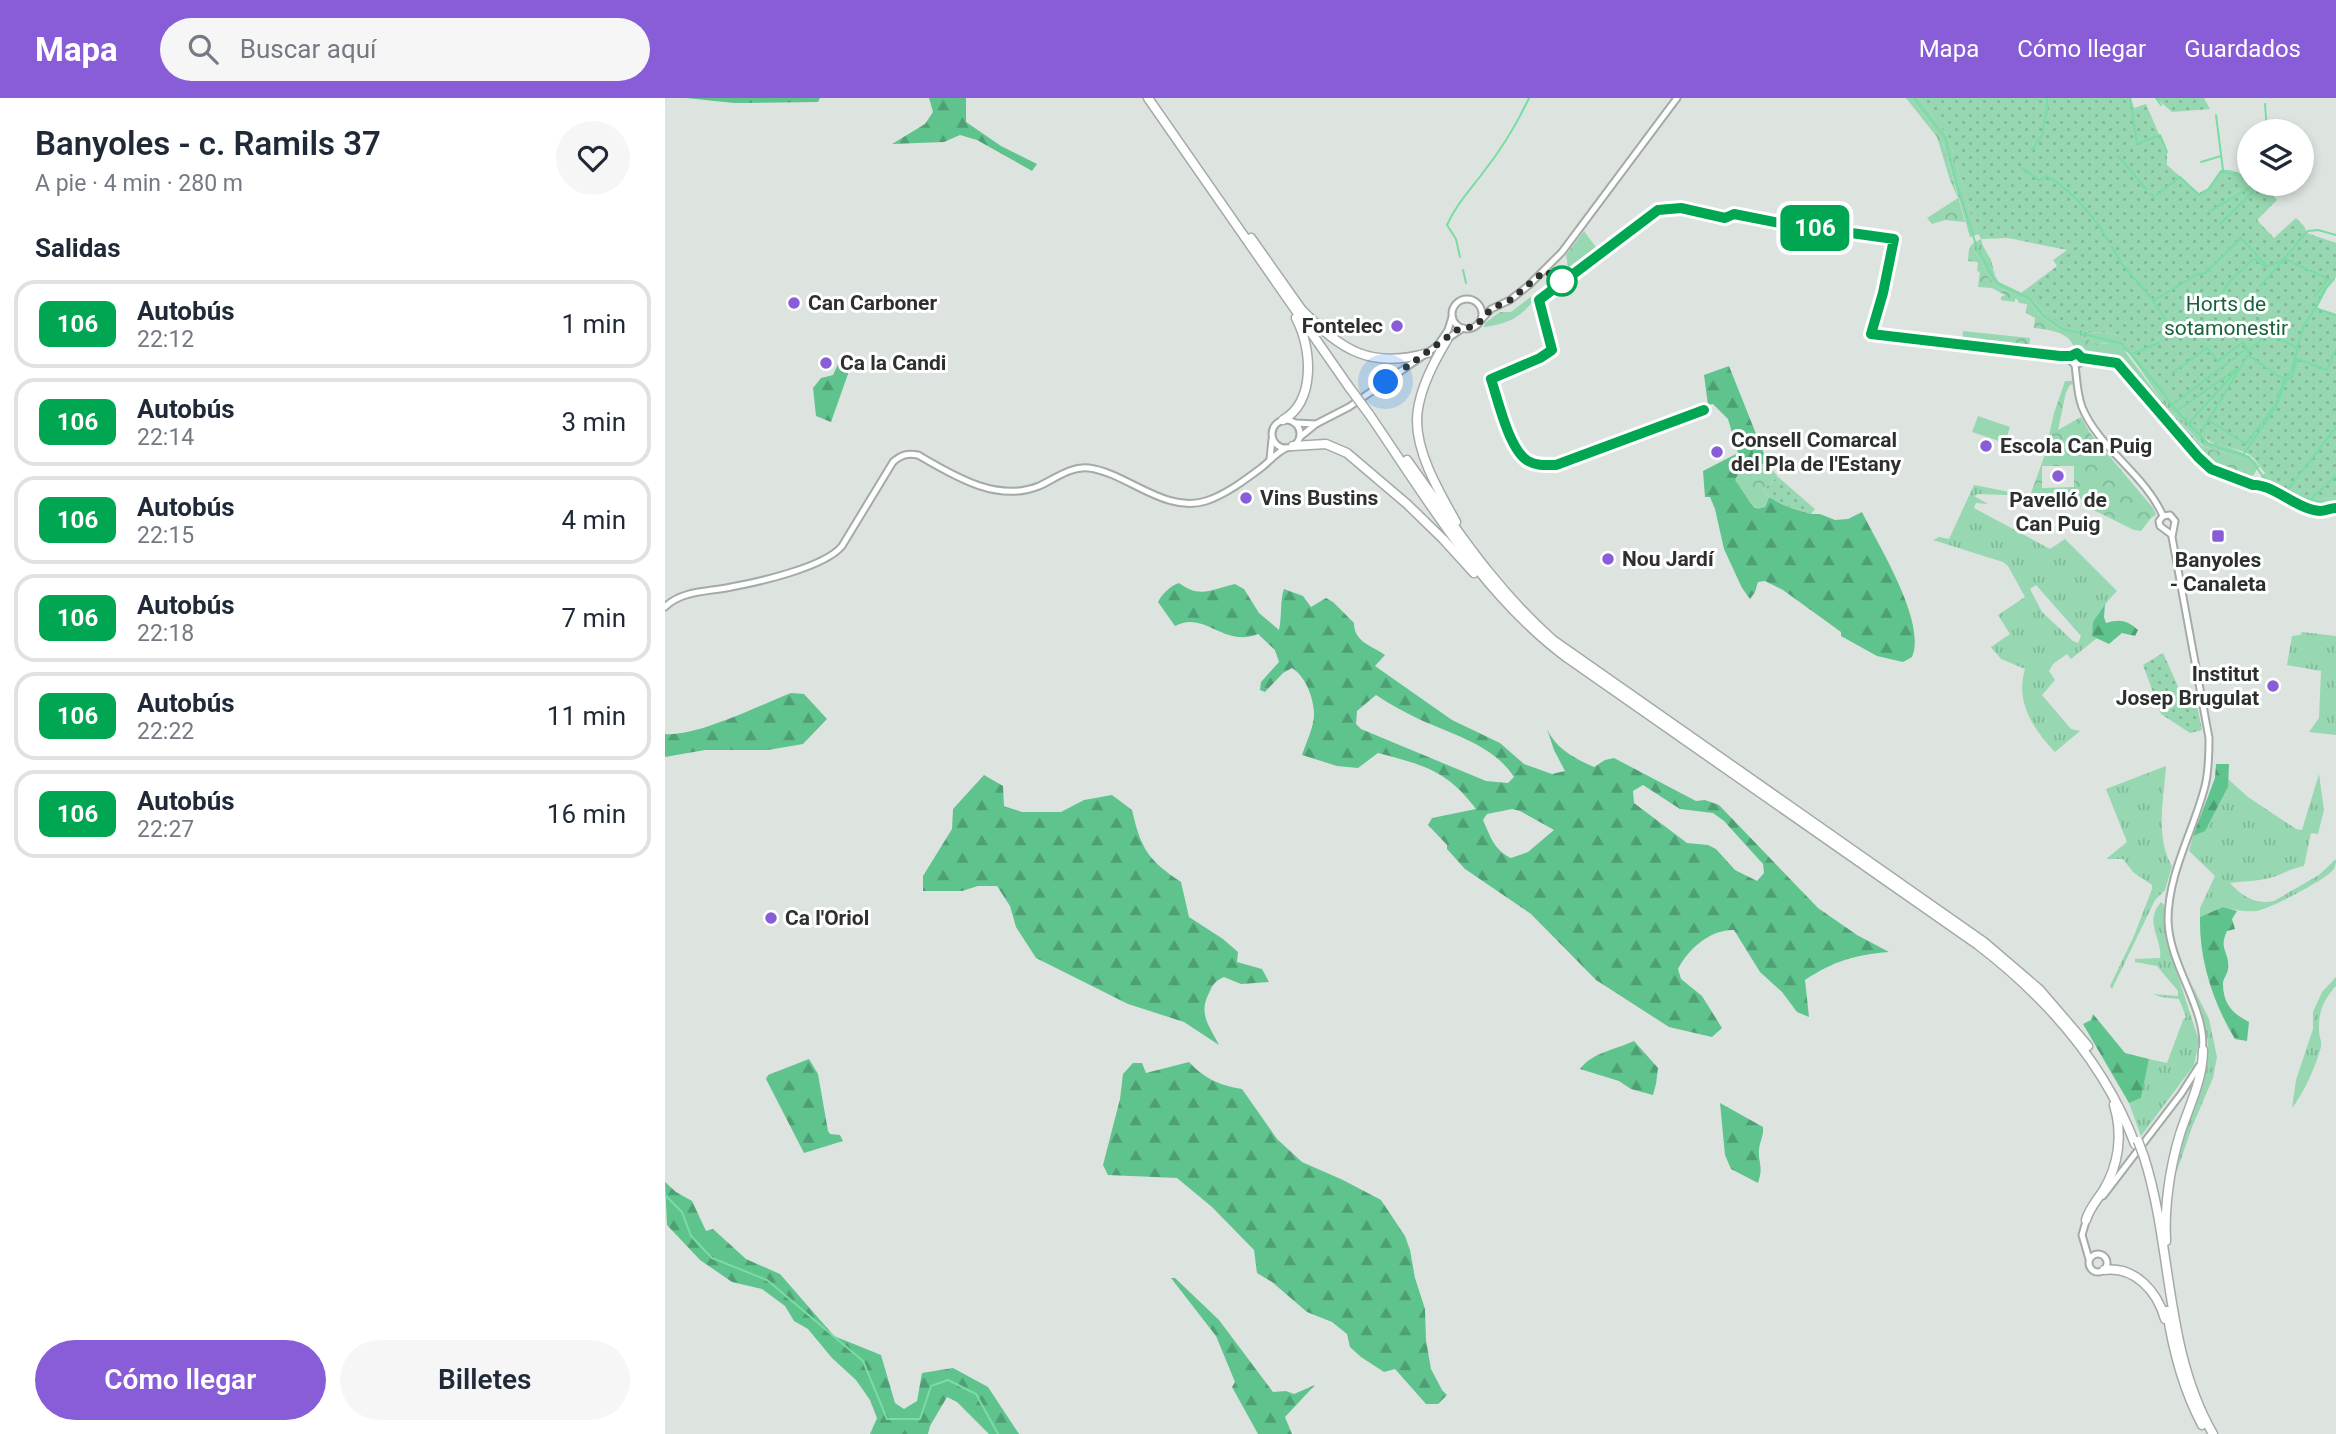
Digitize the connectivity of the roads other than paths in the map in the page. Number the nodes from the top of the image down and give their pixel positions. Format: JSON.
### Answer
{"nodes":[{"id":1,"x":1150,"y":98,"type":"edge"},
{"id":2,"x":1677,"y":98,"type":"edge"},
{"id":3,"x":1285,"y":295,"type":"junction"},
{"id":4,"x":1478,"y":303,"type":"junction"},
{"id":5,"x":1495,"y":307,"type":"junction"},
{"id":6,"x":1302,"y":310,"type":"junction"},
{"id":7,"x":1452,"y":317,"type":"junction"},
{"id":8,"x":1481,"y":320,"type":"junction"},
{"id":9,"x":1463,"y":328,"type":"junction"},
{"id":10,"x":1447,"y":340,"type":"junction"},
{"id":11,"x":1438,"y":345,"type":"junction"},
{"id":12,"x":1428,"y":353,"type":"junction"},
{"id":13,"x":2075,"y":365,"type":"dead end"},
{"id":14,"x":1351,"y":386,"type":"junction"},
{"id":15,"x":1283,"y":420,"type":"junction"},
{"id":16,"x":1295,"y":423,"type":"junction"},
{"id":17,"x":1316,"y":424,"type":"junction"},
{"id":18,"x":1300,"y":438,"type":"junction"},
{"id":19,"x":1272,"y":439,"type":"junction"},
{"id":20,"x":1290,"y":447,"type":"junction"},
{"id":21,"x":1270,"y":459,"type":"junction"},
{"id":22,"x":2163,"y":516,"type":"junction"},
{"id":23,"x":2174,"y":527,"type":"junction"},
{"id":24,"x":2166,"y":530,"type":"junction"},
{"id":25,"x":2172,"y":535,"type":"junction"},
{"id":26,"x":665,"y":607,"type":"edge"},
{"id":27,"x":1515,"y":609,"type":"junction"},
{"id":28,"x":2203,"y":1050,"type":"junction"},
{"id":29,"x":2105,"y":1081,"type":"junction"},
{"id":30,"x":2137,"y":1142,"type":"junction"},
{"id":31,"x":2142,"y":1158,"type":"junction"},
{"id":32,"x":2086,"y":1220,"type":"junction"},
{"id":33,"x":2086,"y":1246,"type":"junction"},
{"id":34,"x":2097,"y":1253,"type":"junction"},
{"id":35,"x":2089,"y":1259,"type":"junction"},
{"id":36,"x":2166,"y":1268,"type":"junction"},
{"id":37,"x":2103,"y":1270,"type":"junction"},
{"id":38,"x":2172,"y":1338,"type":"junction"},
{"id":39,"x":2207,"y":1434,"type":"edge"},
{"id":40,"x":2213,"y":1434,"type":"edge"}],
"edges":[{"from":1,"to":3,"type":"highway"},
{"from":1,"to":6,"type":"highway"},
{"from":2,"to":5,"type":"street"},
{"from":3,"to":14,"type":"highway"},
{"from":3,"to":15,"type":"highway"},
{"from":4,"to":5,"type":"street"},
{"from":4,"to":7,"type":"street"},
{"from":4,"to":8,"type":"street"},
{"from":5,"to":8,"type":"street"},
{"from":6,"to":12,"type":"highway"},
{"from":6,"to":14,"type":"highway"},
{"from":7,"to":9,"type":"street"},
{"from":7,"to":11,"type":"street"},
{"from":8,"to":9,"type":"street"},
{"from":9,"to":10,"type":"street"},
{"from":10,"to":11,"type":"street"},
{"from":10,"to":27,"type":"highway"},
{"from":11,"to":12,"type":"street"},
{"from":12,"to":17,"type":"street"},
{"from":13,"to":22,"type":"street"},
{"from":14,"to":27,"type":"highway","bridge":true},
{"from":15,"to":16,"type":"street"},
{"from":15,"to":19,"type":"street"},
{"from":16,"to":17,"type":"street"},
{"from":16,"to":18,"type":"street"},
{"from":17,"to":18,"type":"street"},
{"from":18,"to":20,"type":"street"},
{"from":19,"to":20,"type":"street"},
{"from":19,"to":21,"type":"street"},
{"from":20,"to":21,"type":"street"},
{"from":20,"to":27,"type":"highway"},
{"from":21,"to":26,"type":"street"},
{"from":22,"to":23,"type":"street"},
{"from":22,"to":24,"type":"street"},
{"from":23,"to":24,"type":"street"},
{"from":23,"to":25,"type":"street"},
{"from":24,"to":25,"type":"street"},
{"from":25,"to":28,"type":"street"},
{"from":27,"to":29,"type":"highway"},
{"from":27,"to":30,"type":"highway"},
{"from":28,"to":32,"type":"street"},
{"from":28,"to":36,"type":"highway"},
{"from":29,"to":30,"type":"highway"},
{"from":29,"to":32,"type":"highway"},
{"from":30,"to":31,"type":"highway","bridge":true},
{"from":31,"to":36,"type":"highway"},
{"from":31,"to":38,"type":"highway"},
{"from":32,"to":33,"type":"street"},
{"from":33,"to":34,"type":"street"},
{"from":33,"to":35,"type":"street"},
{"from":34,"to":35,"type":"street"},
{"from":34,"to":37,"type":"street"},
{"from":35,"to":37,"type":"street"},
{"from":36,"to":40,"type":"highway"},
{"from":37,"to":38,"type":"highway"},
{"from":38,"to":39,"type":"highway"}]}
